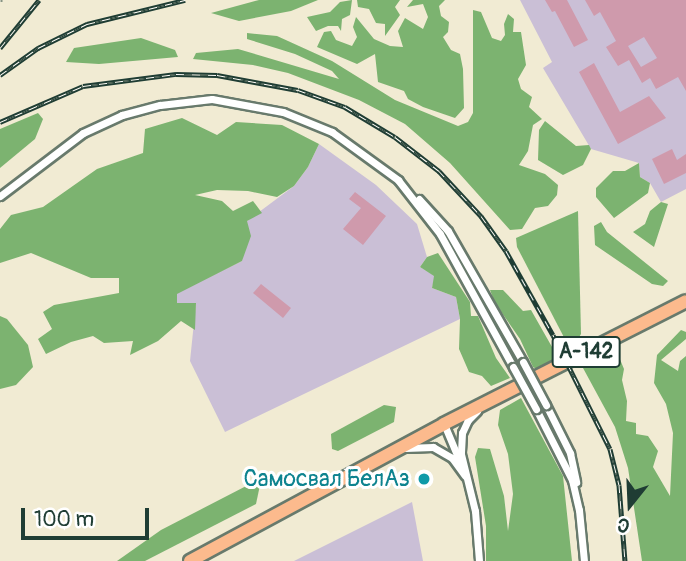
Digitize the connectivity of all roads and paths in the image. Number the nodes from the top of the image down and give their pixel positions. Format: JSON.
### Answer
{"nodes":[{"id":1,"x":398,"y":180,"type":"junction"},
{"id":2,"x":0,"y":196,"type":"edge"},
{"id":3,"x":686,"y":301,"type":"edge"},
{"id":4,"x":485,"y":404,"type":"junction"},
{"id":5,"x":443,"y":424,"type":"junction"},
{"id":6,"x":398,"y":448,"type":"junction"},
{"id":7,"x":468,"y":480,"type":"junction"},
{"id":8,"x":579,"y":510,"type":"junction"},
{"id":9,"x":190,"y":561,"type":"edge"},
{"id":10,"x":479,"y":561,"type":"edge"},
{"id":11,"x":584,"y":561,"type":"edge"}],
"edges":[{"from":1,"to":2,"type":"street"},
{"from":1,"to":8,"type":"street","bridge":true},
{"from":1,"to":8,"type":"street","bridge":true},
{"from":3,"to":4,"type":"highway","number":"А-142"},
{"from":4,"to":5,"type":"highway","number":"А-142"},
{"from":4,"to":7,"type":"street"},
{"from":5,"to":6,"type":"highway","number":"А-142"},
{"from":5,"to":7,"type":"street"},
{"from":6,"to":7,"type":"street"},
{"from":6,"to":9,"type":"highway","number":"А-142"},
{"from":7,"to":10,"type":"street"},
{"from":8,"to":11,"type":"street"}]}
